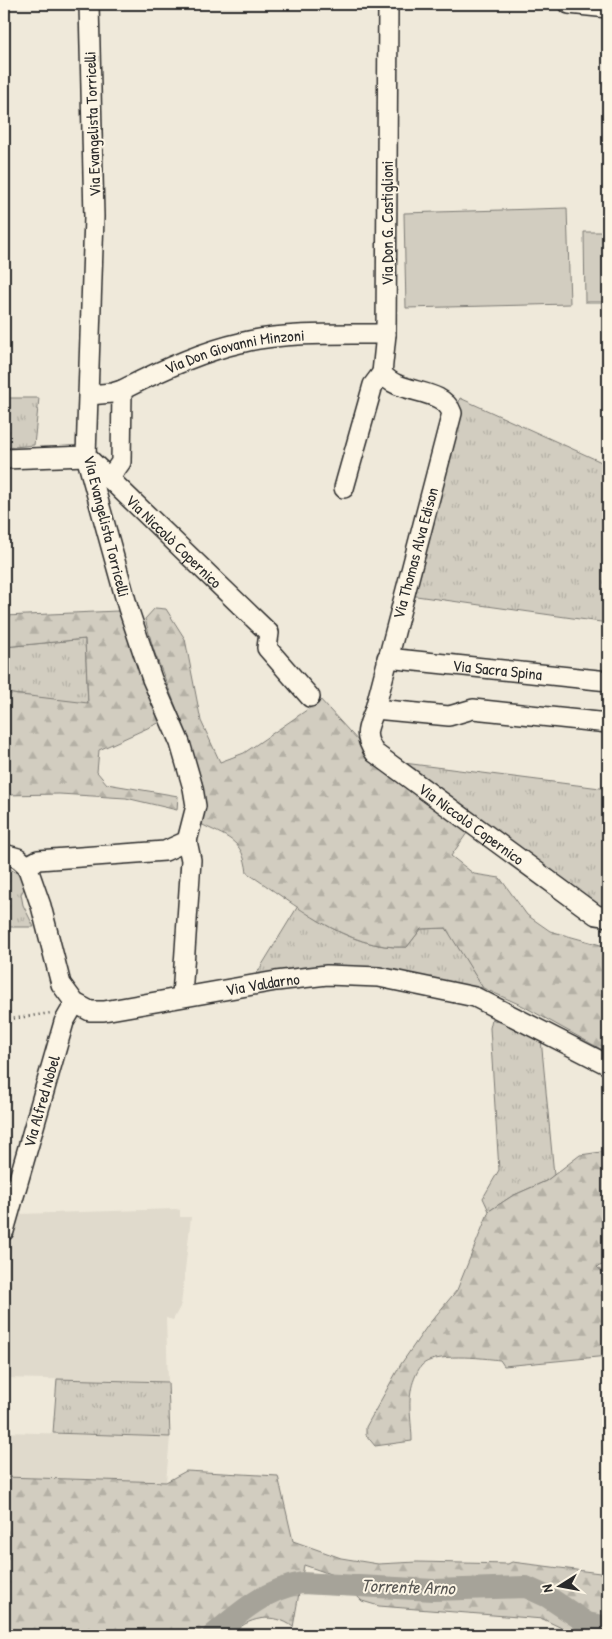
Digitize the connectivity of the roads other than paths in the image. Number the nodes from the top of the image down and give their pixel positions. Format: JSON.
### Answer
{"nodes":[{"id":1,"x":88,"y":4,"type":"edge"},
{"id":2,"x":388,"y":4,"type":"edge"},
{"id":3,"x":569,"y":4,"type":"edge"},
{"id":4,"x":608,"y":8,"type":"edge"},
{"id":5,"x":386,"y":334,"type":"junction"},
{"id":6,"x":382,"y":373,"type":"junction"},
{"id":7,"x":122,"y":390,"type":"junction"},
{"id":8,"x":89,"y":395,"type":"junction"},
{"id":9,"x":86,"y":456,"type":"junction"},
{"id":10,"x":4,"y":459,"type":"edge"},
{"id":11,"x":109,"y":479,"type":"junction"},
{"id":12,"x":344,"y":488,"type":"dead end"},
{"id":13,"x":387,"y":658,"type":"junction"},
{"id":14,"x":608,"y":681,"type":"edge"},
{"id":15,"x":310,"y":697,"type":"dead end"},
{"id":16,"x":375,"y":709,"type":"junction"},
{"id":17,"x":608,"y":723,"type":"edge"},
{"id":18,"x":187,"y":841,"type":"junction"},
{"id":19,"x":4,"y":854,"type":"edge"},
{"id":20,"x":27,"y":866,"type":"junction"},
{"id":21,"x":608,"y":917,"type":"edge"},
{"id":22,"x":182,"y":996,"type":"junction"},
{"id":23,"x":73,"y":1007,"type":"junction"},
{"id":24,"x":608,"y":1065,"type":"edge"},
{"id":25,"x":4,"y":1231,"type":"edge"}],
"edges":[{"from":1,"to":8,"type":"street","name":"Via Evangelista Torricelli"},
{"from":2,"to":5,"type":"street","name":"Via Don G. Castiglioni"},
{"from":3,"to":4,"type":"street"},
{"from":5,"to":6,"type":"street","name":"Via Don G. Castiglioni"},
{"from":5,"to":7,"type":"street","name":"Via Don Giovanni Minzoni"},
{"from":6,"to":12,"type":"street"},
{"from":6,"to":13,"type":"street","name":"Via Thomas Alva Edison"},
{"from":7,"to":8,"type":"street","name":"Via Don Giovanni Minzoni"},
{"from":7,"to":11,"type":"street"},
{"from":8,"to":9,"type":"street","name":"Via Evangelista Torricelli"},
{"from":9,"to":10,"type":"street"},
{"from":9,"to":11,"type":"street","name":"Via Niccolò Copernico"},
{"from":9,"to":18,"type":"street","name":"Via Evangelista Torricelli"},
{"from":11,"to":15,"type":"street","name":"Via Niccolò Copernico"},
{"from":13,"to":14,"type":"street","name":"Via Sacra Spina"},
{"from":13,"to":16,"type":"street","name":"Via Thomas Alva Edison"},
{"from":16,"to":17,"type":"street"},
{"from":16,"to":21,"type":"street","name":"Via Niccolò Copernico"},
{"from":18,"to":20,"type":"street"},
{"from":18,"to":22,"type":"street"},
{"from":19,"to":20,"type":"street"},
{"from":20,"to":23,"type":"street"},
{"from":22,"to":23,"type":"street","name":"Via Valdarno"},
{"from":22,"to":24,"type":"street","name":"Via Valdarno"},
{"from":23,"to":25,"type":"street","name":"Via Alfred Nobel"}]}
